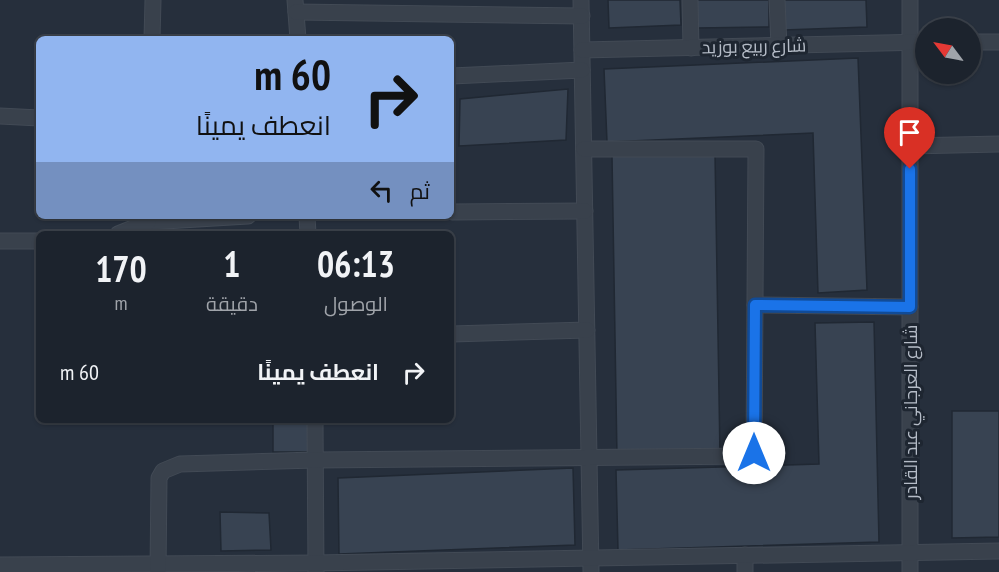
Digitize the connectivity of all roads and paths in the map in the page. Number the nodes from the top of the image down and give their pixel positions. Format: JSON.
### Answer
{"nodes":[{"id":1,"x":153,"y":0,"type":"edge"},
{"id":2,"x":581,"y":0,"type":"edge"},
{"id":3,"x":690,"y":0,"type":"edge"},
{"id":4,"x":777,"y":0,"type":"edge"},
{"id":5,"x":910,"y":0,"type":"edge"},
{"id":6,"x":296,"y":6,"type":"edge"},
{"id":7,"x":582,"y":16,"type":"junction"},
{"id":8,"x":152,"y":36,"type":"edge"},
{"id":9,"x":298,"y":36,"type":"edge"},
{"id":10,"x":910,"y":42,"type":"junction"},
{"id":11,"x":915,"y":42,"type":"edge"},
{"id":12,"x":981,"y":42,"type":"edge"},
{"id":13,"x":999,"y":42,"type":"edge"},
{"id":14,"x":779,"y":46,"type":"junction"},
{"id":15,"x":691,"y":48,"type":"junction"},
{"id":16,"x":582,"y":50,"type":"junction"},
{"id":17,"x":582,"y":70,"type":"junction"},
{"id":18,"x":454,"y":76,"type":"edge"},
{"id":19,"x":0,"y":116,"type":"edge"},
{"id":20,"x":36,"y":118,"type":"edge"},
{"id":21,"x":999,"y":144,"type":"edge"},
{"id":22,"x":910,"y":146,"type":"junction"},
{"id":23,"x":584,"y":149,"type":"junction"},
{"id":24,"x":585,"y":211,"type":"junction"},
{"id":25,"x":454,"y":212,"type":"edge"},
{"id":26,"x":149,"y":219,"type":"edge"},
{"id":27,"x":124,"y":231,"type":"edge"},
{"id":28,"x":0,"y":241,"type":"edge"},
{"id":29,"x":36,"y":241,"type":"edge"},
{"id":30,"x":755,"y":305,"type":"junction"},
{"id":31,"x":910,"y":307,"type":"junction"},
{"id":32,"x":587,"y":330,"type":"junction"},
{"id":33,"x":454,"y":334,"type":"edge"},
{"id":34,"x":315,"y":423,"type":"edge"},
{"id":35,"x":315,"y":460,"type":"junction"},
{"id":36,"x":589,"y":460,"type":"junction"},
{"id":37,"x":999,"y":551,"type":"edge"},
{"id":38,"x":910,"y":552,"type":"junction"},
{"id":39,"x":745,"y":555,"type":"junction"},
{"id":40,"x":0,"y":565,"type":"edge"},
{"id":41,"x":591,"y":565,"type":"edge"},
{"id":42,"x":472,"y":566,"type":"edge"},
{"id":43,"x":158,"y":568,"type":"edge"},
{"id":44,"x":316,"y":568,"type":"edge"},
{"id":45,"x":745,"y":572,"type":"edge"},
{"id":46,"x":910,"y":572,"type":"edge"}],
"edges":[{"from":1,"to":8,"type":"street"},
{"from":2,"to":7,"type":"street"},
{"from":3,"to":15,"type":"street"},
{"from":4,"to":14,"type":"street"},
{"from":5,"to":10,"type":"street","name":"شارع العرجاني عبد القادر"},
{"from":6,"to":7,"type":"street"},
{"from":6,"to":9,"type":"street"},
{"from":7,"to":16,"type":"street"},
{"from":10,"to":11,"type":"street","name":"شارع ربيع بوزيد"},
{"from":10,"to":14,"type":"street","name":"شارع ربيع بوزيد"},
{"from":10,"to":22,"type":"street","name":"شارع العرجاني عبد القادر"},
{"from":12,"to":13,"type":"street"},
{"from":14,"to":15,"type":"street","name":"شارع ربيع بوزيد"},
{"from":15,"to":16,"type":"street","name":"شارع ربيع بوزيد"},
{"from":16,"to":17,"type":"street"},
{"from":17,"to":18,"type":"street"},
{"from":17,"to":23,"type":"street"},
{"from":19,"to":20,"type":"street"},
{"from":21,"to":22,"type":"street"},
{"from":22,"to":31,"type":"street","name":"شارع العرجاني عبد القادر"},
{"from":23,"to":24,"type":"street"},
{"from":23,"to":30,"type":"street"},
{"from":24,"to":25,"type":"street"},
{"from":24,"to":32,"type":"street"},
{"from":26,"to":27,"type":"street"},
{"from":28,"to":29,"type":"street"},
{"from":30,"to":31,"type":"street"},
{"from":30,"to":36,"type":"street"},
{"from":31,"to":38,"type":"street","name":"شارع العرجاني عبد القادر"},
{"from":32,"to":33,"type":"street"},
{"from":32,"to":36,"type":"street"},
{"from":34,"to":35,"type":"street"},
{"from":35,"to":36,"type":"street"},
{"from":35,"to":43,"type":"street"},
{"from":35,"to":44,"type":"street"},
{"from":36,"to":41,"type":"street"},
{"from":37,"to":38,"type":"street"},
{"from":38,"to":39,"type":"street"},
{"from":38,"to":46,"type":"street","name":"شارع العرجاني عبد القادر"},
{"from":39,"to":41,"type":"street"},
{"from":39,"to":45,"type":"street"},
{"from":40,"to":43,"type":"street"},
{"from":41,"to":42,"type":"street"},
{"from":42,"to":44,"type":"street"},
{"from":43,"to":44,"type":"street"}]}
